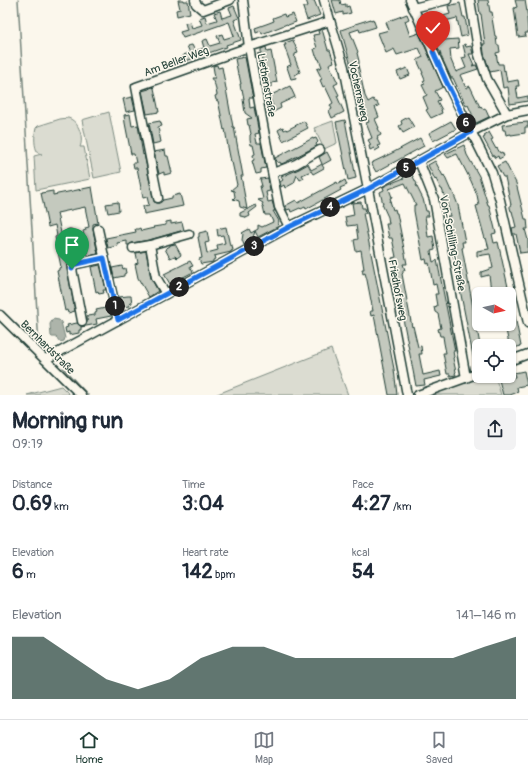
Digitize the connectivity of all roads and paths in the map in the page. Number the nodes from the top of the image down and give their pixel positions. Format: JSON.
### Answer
{"nodes":[{"id":1,"x":195,"y":0,"type":"edge"},
{"id":2,"x":230,"y":0,"type":"edge"},
{"id":3,"x":243,"y":0,"type":"edge"},
{"id":4,"x":324,"y":0,"type":"edge"},
{"id":5,"x":410,"y":0,"type":"edge"},
{"id":6,"x":447,"y":0,"type":"edge"},
{"id":7,"x":470,"y":0,"type":"edge"},
{"id":8,"x":413,"y":8,"type":"junction"},
{"id":9,"x":330,"y":21,"type":"junction"},
{"id":10,"x":249,"y":47,"type":"junction"},
{"id":11,"x":528,"y":110,"type":"edge"},
{"id":12,"x":503,"y":116,"type":"junction"},
{"id":13,"x":471,"y":132,"type":"junction"},
{"id":14,"x":320,"y":150,"type":"dead end"},
{"id":15,"x":419,"y":161,"type":"junction"},
{"id":16,"x":273,"y":173,"type":"junction"},
{"id":17,"x":368,"y":189,"type":"junction"},
{"id":18,"x":158,"y":198,"type":"dead end"},
{"id":19,"x":289,"y":227,"type":"junction"},
{"id":20,"x":98,"y":229,"type":"dead end"},
{"id":21,"x":70,"y":234,"type":"dead end"},
{"id":22,"x":189,"y":234,"type":"dead end"},
{"id":23,"x":150,"y":245,"type":"junction"},
{"id":24,"x":133,"y":248,"type":"dead end"},
{"id":25,"x":104,"y":258,"type":"junction"},
{"id":26,"x":76,"y":264,"type":"junction"},
{"id":27,"x":166,"y":294,"type":"junction"},
{"id":28,"x":0,"y":315,"type":"edge"},
{"id":29,"x":118,"y":320,"type":"junction"},
{"id":30,"x":82,"y":321,"type":"dead end"},
{"id":31,"x":528,"y":323,"type":"edge"},
{"id":32,"x":528,"y":354,"type":"edge"},
{"id":33,"x":516,"y":358,"type":"edge"},
{"id":34,"x":45,"y":359,"type":"junction"},
{"id":35,"x":472,"y":376,"type":"edge"},
{"id":36,"x":466,"y":378,"type":"junction"},
{"id":37,"x":81,"y":395,"type":"edge"},
{"id":38,"x":407,"y":395,"type":"edge"},
{"id":39,"x":418,"y":395,"type":"edge"}],
"edges":[{"from":1,"to":2,"type":"street"},
{"from":3,"to":10,"type":"street","name":"Liethenstraße"},
{"from":4,"to":9,"type":"street","name":"Vochemsweg"},
{"from":5,"to":8,"type":"street"},
{"from":6,"to":8,"type":"street"},
{"from":7,"to":12,"type":"street"},
{"from":8,"to":13,"type":"street"},
{"from":9,"to":10,"type":"street","name":"Am Beller Weg"},
{"from":9,"to":17,"type":"street","name":"Vochemsweg"},
{"from":10,"to":16,"type":"street","name":"Liethenstraße"},
{"from":10,"to":18,"type":"street","name":"Am Beller Weg"},
{"from":11,"to":12,"type":"street"},
{"from":12,"to":13,"type":"street"},
{"from":13,"to":15,"type":"street"},
{"from":13,"to":31,"type":"street"},
{"from":14,"to":16,"type":"street"},
{"from":15,"to":17,"type":"street"},
{"from":15,"to":36,"type":"street","name":"Von-Schilling-Straße"},
{"from":16,"to":19,"type":"street","name":"Liethenstraße"},
{"from":17,"to":19,"type":"street"},
{"from":17,"to":38,"type":"street","name":"Friedhofsweg"},
{"from":19,"to":27,"type":"street"},
{"from":20,"to":25,"type":"street"},
{"from":21,"to":26,"type":"street"},
{"from":22,"to":23,"type":"street"},
{"from":23,"to":24,"type":"street"},
{"from":23,"to":27,"type":"street"},
{"from":25,"to":26,"type":"street"},
{"from":25,"to":29,"type":"street"},
{"from":26,"to":30,"type":"street"},
{"from":27,"to":29,"type":"street"},
{"from":28,"to":34,"type":"street","name":"Bernhardstraße"},
{"from":29,"to":34,"type":"street"},
{"from":32,"to":33,"type":"street"},
{"from":34,"to":37,"type":"street","name":"Bernhardstraße"},
{"from":35,"to":36,"type":"street"},
{"from":36,"to":39,"type":"street"}]}
